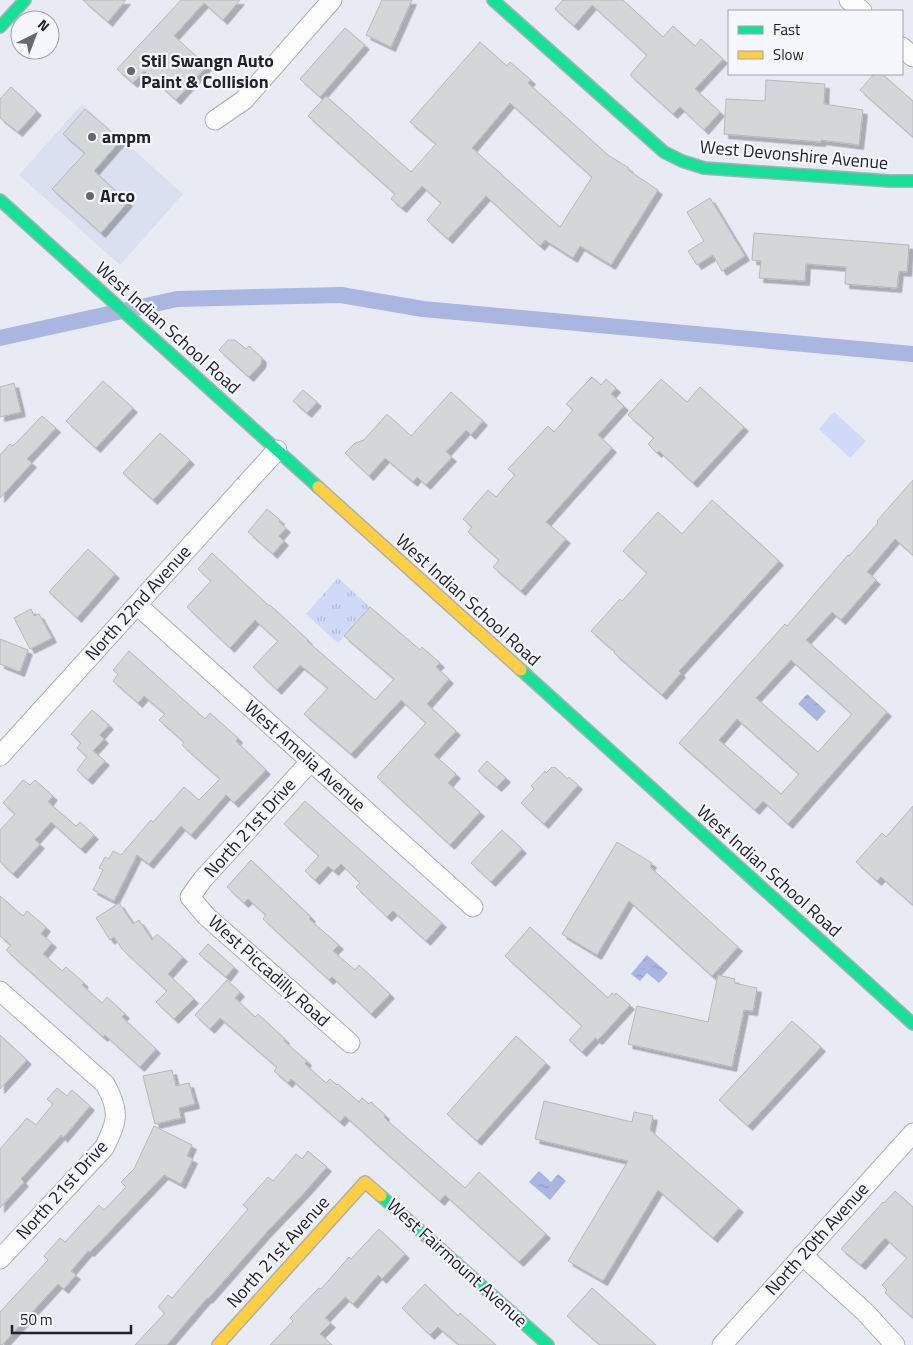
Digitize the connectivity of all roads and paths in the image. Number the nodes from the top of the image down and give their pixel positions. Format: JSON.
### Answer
{"nodes":[{"id":1,"x":25,"y":0,"type":"edge"},
{"id":2,"x":332,"y":0,"type":"edge"},
{"id":3,"x":493,"y":0,"type":"edge"},
{"id":4,"x":849,"y":0,"type":"edge"},
{"id":5,"x":861,"y":10,"type":"edge"},
{"id":6,"x":0,"y":28,"type":"edge"},
{"id":7,"x":903,"y":48,"type":"edge"},
{"id":8,"x":913,"y":57,"type":"edge"},
{"id":9,"x":215,"y":120,"type":"dead end"},
{"id":10,"x":913,"y":181,"type":"edge"},
{"id":11,"x":0,"y":200,"type":"edge"},
{"id":12,"x":277,"y":450,"type":"junction"},
{"id":13,"x":137,"y":605,"type":"junction"},
{"id":14,"x":0,"y":756,"type":"edge"},
{"id":15,"x":311,"y":761,"type":"junction"},
{"id":16,"x":190,"y":897,"type":"joint"},
{"id":17,"x":473,"y":907,"type":"dead end"},
{"id":18,"x":0,"y":992,"type":"edge"},
{"id":19,"x":913,"y":1024,"type":"edge"},
{"id":20,"x":350,"y":1043,"type":"dead end"},
{"id":21,"x":913,"y":1133,"type":"edge"},
{"id":22,"x":365,"y":1182,"type":"joint"},
{"id":23,"x":2,"y":1254,"type":"edge"},
{"id":24,"x":802,"y":1255,"type":"junction"},
{"id":25,"x":218,"y":1345,"type":"edge"},
{"id":26,"x":548,"y":1345,"type":"edge"},
{"id":27,"x":722,"y":1345,"type":"edge"},
{"id":28,"x":896,"y":1345,"type":"edge"}],
"edges":[{"from":1,"to":6,"type":"main road"},
{"from":2,"to":9,"type":"street"},
{"from":3,"to":10,"type":"main road","name":"West Devonshire Avenue"},
{"from":4,"to":5,"type":"street"},
{"from":7,"to":8,"type":"street"},
{"from":11,"to":12,"type":"main road","name":"West Indian School Road"},
{"from":12,"to":13,"type":"street","name":"North 22nd Avenue"},
{"from":12,"to":19,"type":"main road","name":"West Indian School Road"},
{"from":13,"to":14,"type":"street","name":"North 22nd Avenue"},
{"from":13,"to":15,"type":"street","name":"West Amelia Avenue"},
{"from":15,"to":16,"type":"street","name":"North 21st Drive"},
{"from":15,"to":17,"type":"street","name":"West Amelia Avenue"},
{"from":16,"to":20,"type":"street","name":"West Piccadilly Road"},
{"from":18,"to":23,"type":"street","name":"North 21st Drive"},
{"from":21,"to":24,"type":"street","name":"North 20th Avenue"},
{"from":22,"to":25,"type":"main road","name":"North 21st Avenue"},
{"from":22,"to":26,"type":"main road","name":"West Fairmount Avenue"},
{"from":24,"to":27,"type":"street","name":"North 20th Avenue"},
{"from":24,"to":28,"type":"street"}]}
